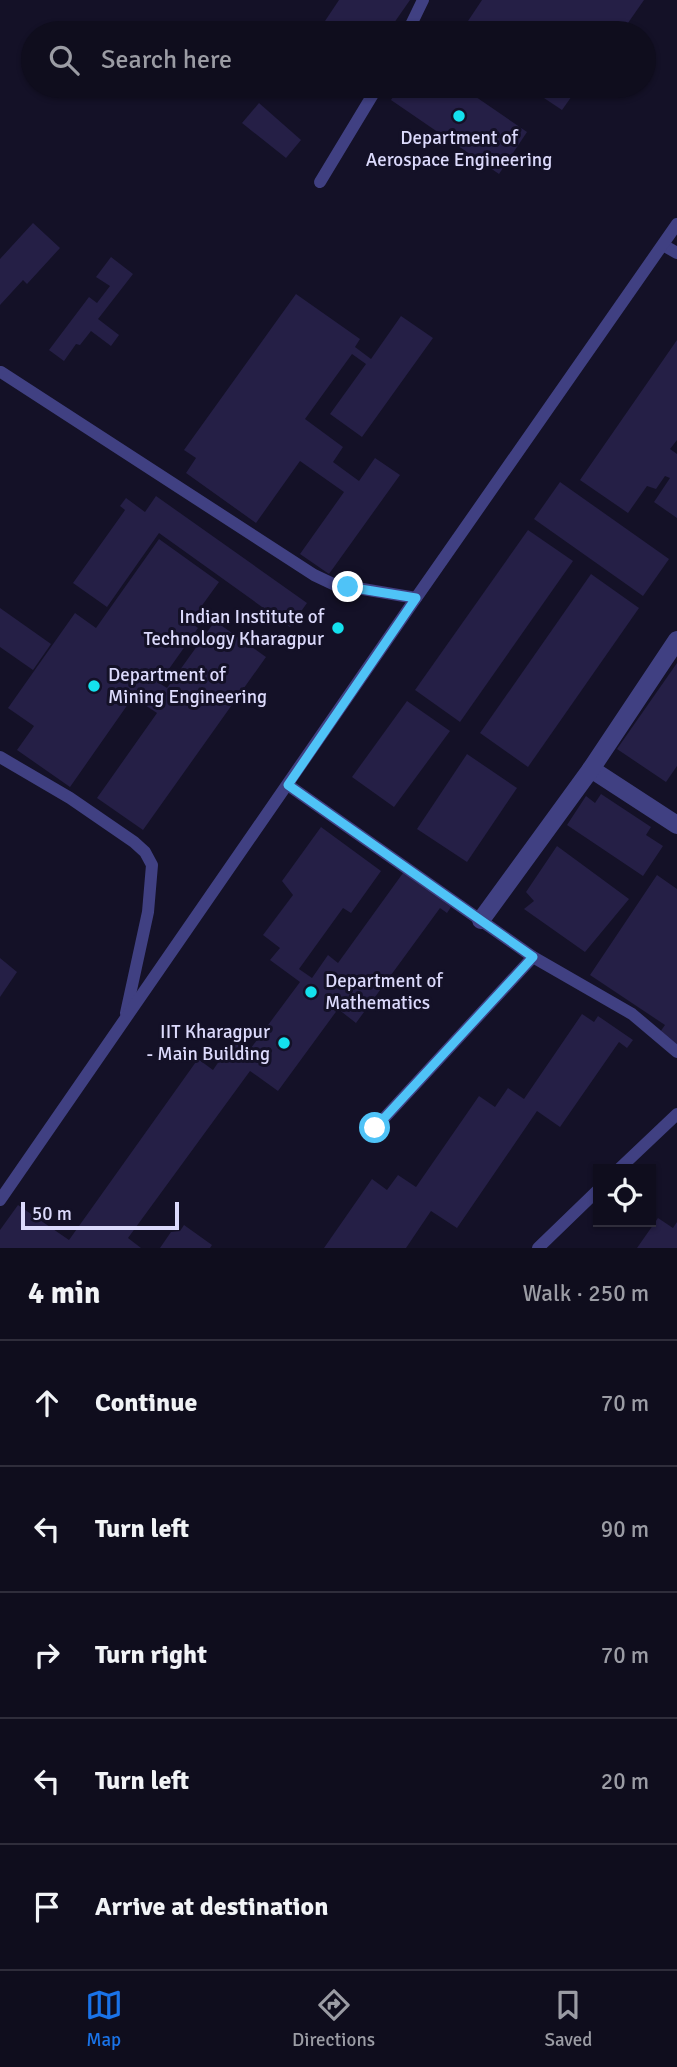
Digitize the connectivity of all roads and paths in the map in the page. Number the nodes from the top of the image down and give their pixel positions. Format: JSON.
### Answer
{"nodes":[{"id":1,"x":423,"y":0,"type":"edge"},
{"id":2,"x":413,"y":21,"type":"edge"},
{"id":3,"x":371,"y":98,"type":"edge"},
{"id":4,"x":320,"y":182,"type":"dead end"},
{"id":5,"x":677,"y":224,"type":"edge"},
{"id":6,"x":663,"y":245,"type":"junction"},
{"id":7,"x":677,"y":253,"type":"edge"},
{"id":8,"x":1,"y":372,"type":"edge"},
{"id":9,"x":416,"y":598,"type":"junction"},
{"id":10,"x":677,"y":640,"type":"edge"},
{"id":11,"x":0,"y":757,"type":"edge"},
{"id":12,"x":591,"y":769,"type":"junction"},
{"id":13,"x":288,"y":785,"type":"junction"},
{"id":14,"x":677,"y":825,"type":"edge"},
{"id":15,"x":481,"y":920,"type":"junction"},
{"id":16,"x":533,"y":957,"type":"junction"},
{"id":17,"x":124,"y":1021,"type":"junction"},
{"id":18,"x":677,"y":1052,"type":"edge"},
{"id":19,"x":677,"y":1114,"type":"edge"},
{"id":20,"x":375,"y":1128,"type":"dead end"},
{"id":21,"x":624,"y":1164,"type":"edge"},
{"id":22,"x":593,"y":1195,"type":"edge"},
{"id":23,"x":0,"y":1200,"type":"edge"},
{"id":24,"x":538,"y":1248,"type":"edge"}],
"edges":[{"from":1,"to":2,"type":"lane"},
{"from":3,"to":4,"type":"lane"},
{"from":5,"to":6,"type":"lane"},
{"from":6,"to":7,"type":"lane"},
{"from":6,"to":9,"type":"lane"},
{"from":8,"to":9,"type":"lane"},
{"from":9,"to":13,"type":"lane"},
{"from":10,"to":12,"type":"street"},
{"from":11,"to":17,"type":"lane"},
{"from":12,"to":14,"type":"street"},
{"from":12,"to":15,"type":"street"},
{"from":13,"to":15,"type":"lane"},
{"from":13,"to":17,"type":"lane"},
{"from":15,"to":16,"type":"lane"},
{"from":16,"to":18,"type":"lane"},
{"from":16,"to":20,"type":"lane"},
{"from":17,"to":23,"type":"lane"},
{"from":19,"to":21,"type":"lane"},
{"from":22,"to":24,"type":"lane"}]}
